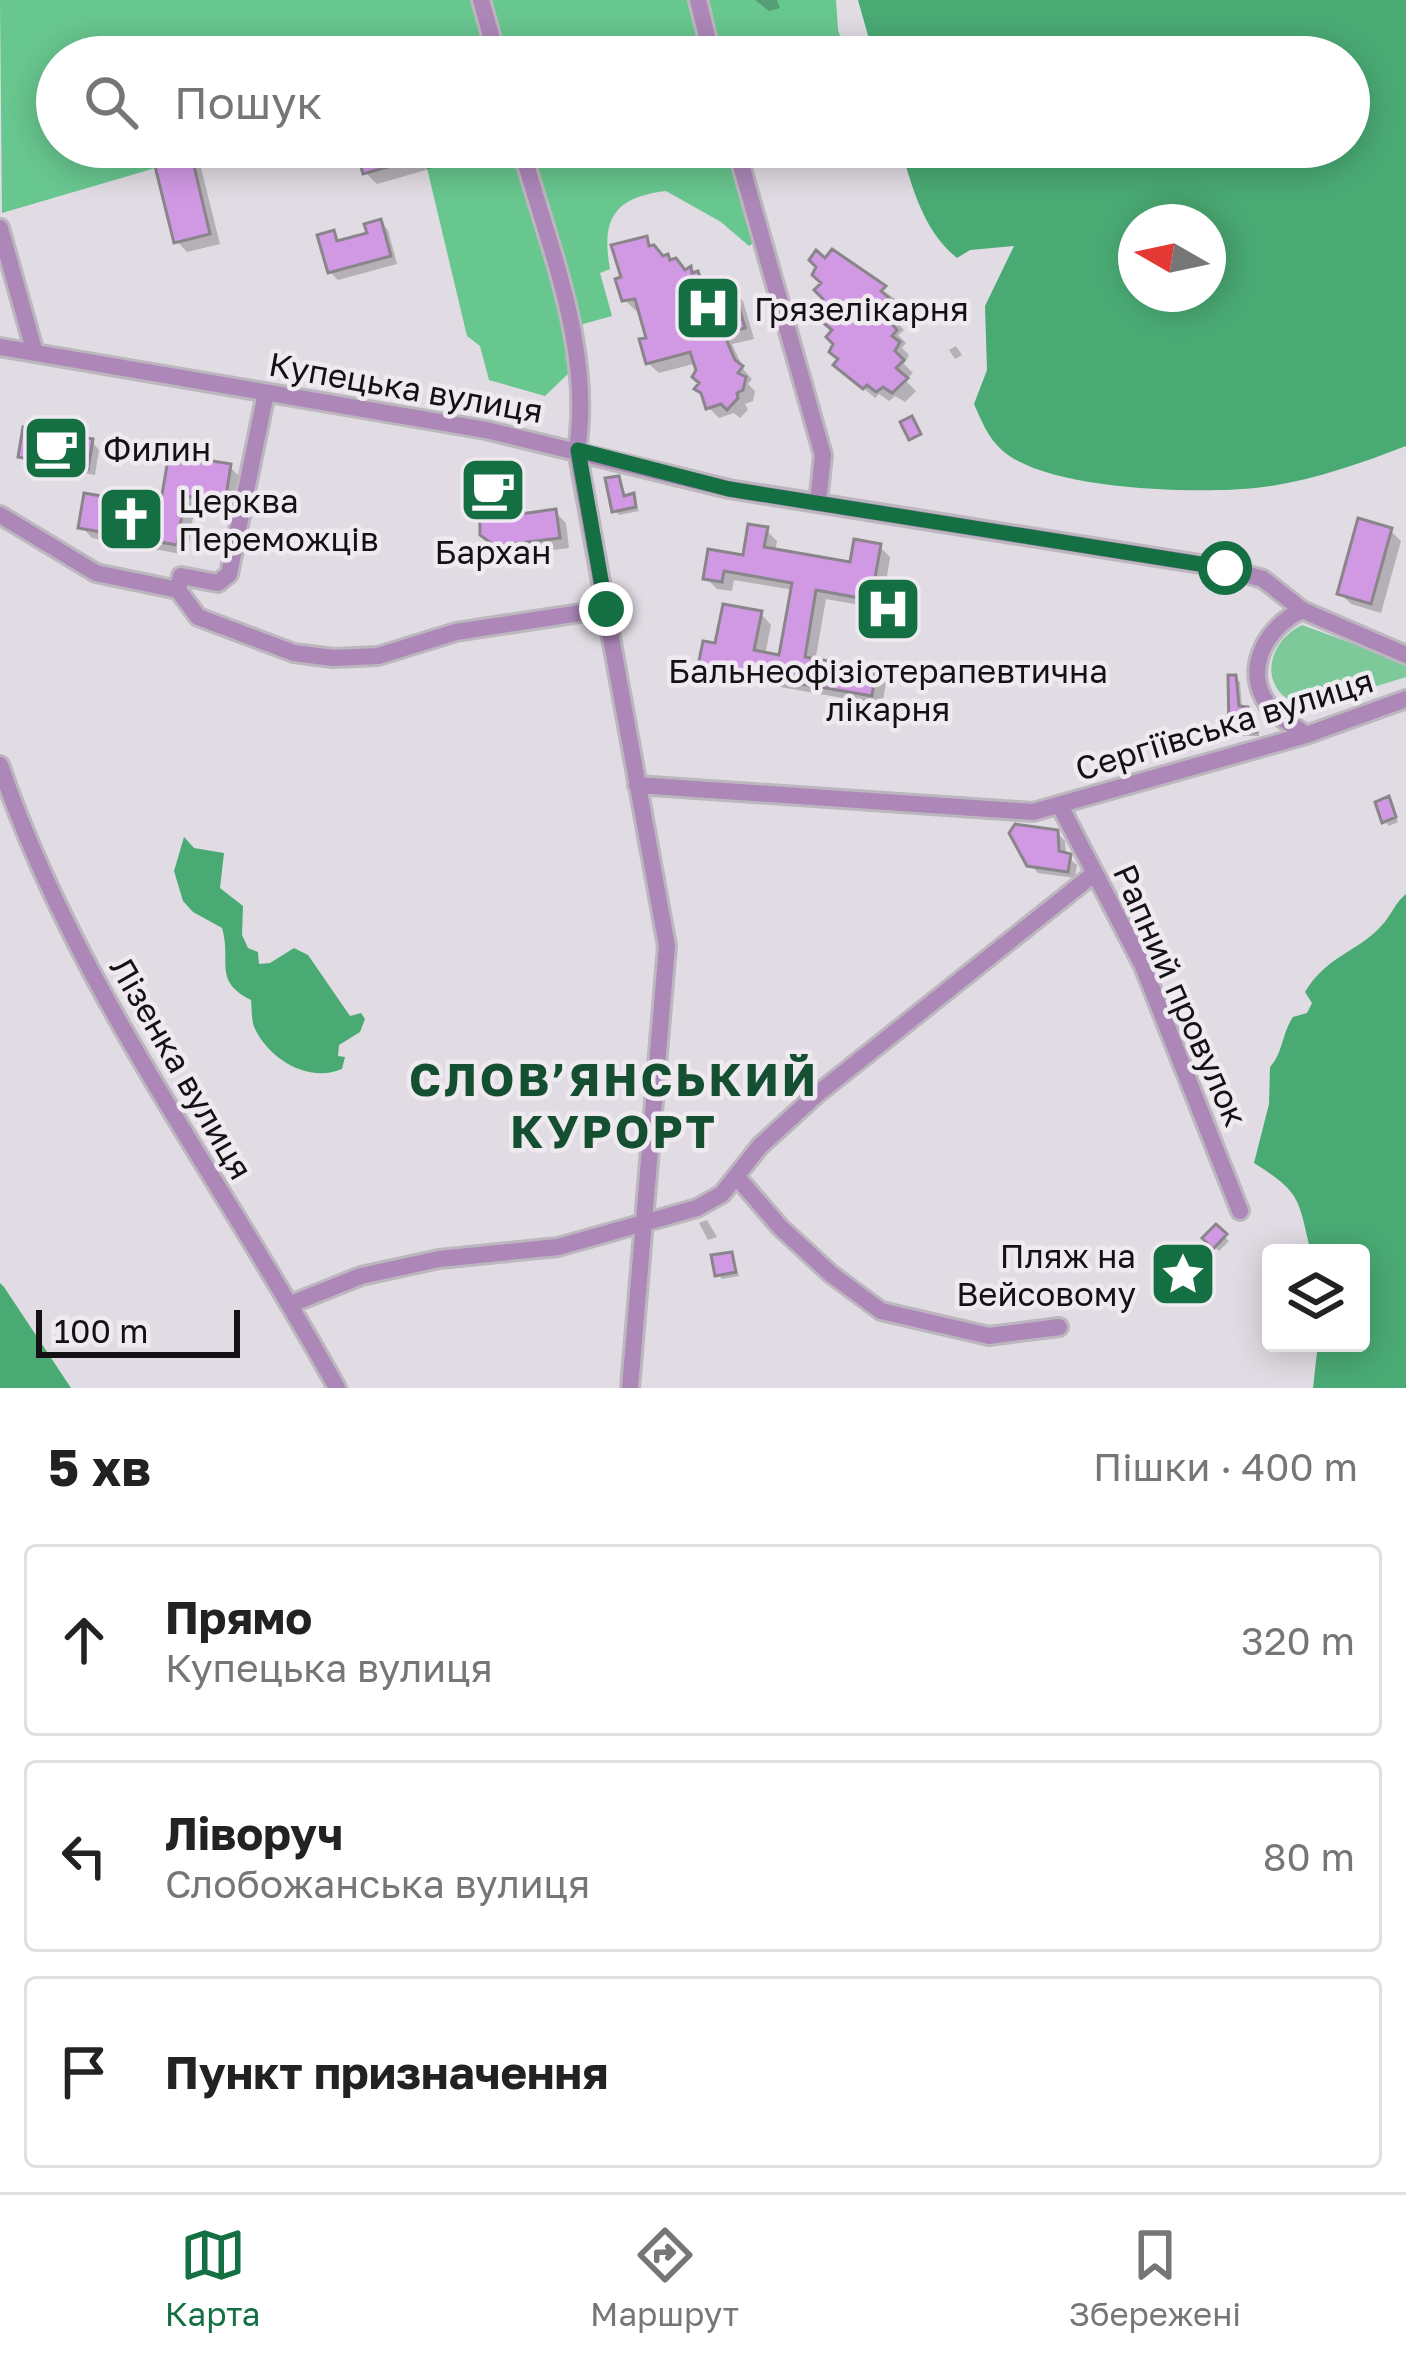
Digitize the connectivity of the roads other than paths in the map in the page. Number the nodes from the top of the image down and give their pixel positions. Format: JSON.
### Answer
{"nodes":[{"id":1,"x":481,"y":0,"type":"edge"},
{"id":2,"x":698,"y":0,"type":"edge"},
{"id":3,"x":491,"y":36,"type":"edge"},
{"id":4,"x":707,"y":36,"type":"edge"},
{"id":5,"x":527,"y":168,"type":"edge"},
{"id":6,"x":742,"y":168,"type":"edge"},
{"id":7,"x":0,"y":228,"type":"edge"},
{"id":8,"x":0,"y":347,"type":"edge"},
{"id":9,"x":35,"y":353,"type":"junction"},
{"id":10,"x":266,"y":392,"type":"junction"},
{"id":11,"x":578,"y":450,"type":"junction"},
{"id":12,"x":818,"y":503,"type":"junction"},
{"id":13,"x":0,"y":515,"type":"edge"},
{"id":14,"x":178,"y":590,"type":"junction"},
{"id":15,"x":606,"y":609,"type":"junction"},
{"id":16,"x":1302,"y":610,"type":"junction"},
{"id":17,"x":1406,"y":655,"type":"edge"},
{"id":18,"x":1406,"y":699,"type":"edge"},
{"id":19,"x":1306,"y":735,"type":"junction"},
{"id":20,"x":0,"y":765,"type":"edge"},
{"id":21,"x":637,"y":785,"type":"junction"},
{"id":22,"x":1060,"y":806,"type":"junction"},
{"id":23,"x":1095,"y":873,"type":"junction"},
{"id":24,"x":736,"y":1177,"type":"junction"},
{"id":25,"x":1240,"y":1211,"type":"dead end"},
{"id":26,"x":643,"y":1225,"type":"junction"},
{"id":27,"x":291,"y":1304,"type":"junction"},
{"id":28,"x":1059,"y":1328,"type":"dead end"},
{"id":29,"x":337,"y":1388,"type":"edge"},
{"id":30,"x":630,"y":1388,"type":"edge"}],
"edges":[{"from":1,"to":3,"type":"street"},
{"from":2,"to":4,"type":"street"},
{"from":5,"to":11,"type":"street"},
{"from":6,"to":12,"type":"street"},
{"from":7,"to":9,"type":"street"},
{"from":8,"to":9,"type":"street","name":"Купецька вулиця"},
{"from":9,"to":10,"type":"street","name":"Купецька вулиця"},
{"from":10,"to":11,"type":"street","name":"Купецька вулиця"},
{"from":10,"to":14,"type":"street"},
{"from":11,"to":12,"type":"street","name":"Купецька вулиця"},
{"from":11,"to":15,"type":"street"},
{"from":12,"to":16,"type":"street","name":"Купецька вулиця"},
{"from":13,"to":14,"type":"street"},
{"from":14,"to":15,"type":"street"},
{"from":15,"to":21,"type":"street"},
{"from":16,"to":17,"type":"street","name":"Купецька вулиця"},
{"from":16,"to":19,"type":"street"},
{"from":18,"to":19,"type":"street","name":"Сергіївська вулиця"},
{"from":19,"to":22,"type":"street","name":"Сергіївська вулиця"},
{"from":20,"to":27,"type":"street","name":"Лізенка вулиця"},
{"from":21,"to":22,"type":"street","name":"Сергіївська вулиця"},
{"from":21,"to":26,"type":"street"},
{"from":22,"to":23,"type":"street","name":"Рапний провулок"},
{"from":23,"to":24,"type":"street"},
{"from":23,"to":25,"type":"street","name":"Рапний провулок"},
{"from":24,"to":26,"type":"street"},
{"from":24,"to":28,"type":"street"},
{"from":26,"to":27,"type":"street"},
{"from":26,"to":30,"type":"street"},
{"from":27,"to":29,"type":"street","name":"Лізенка вулиця"}]}
